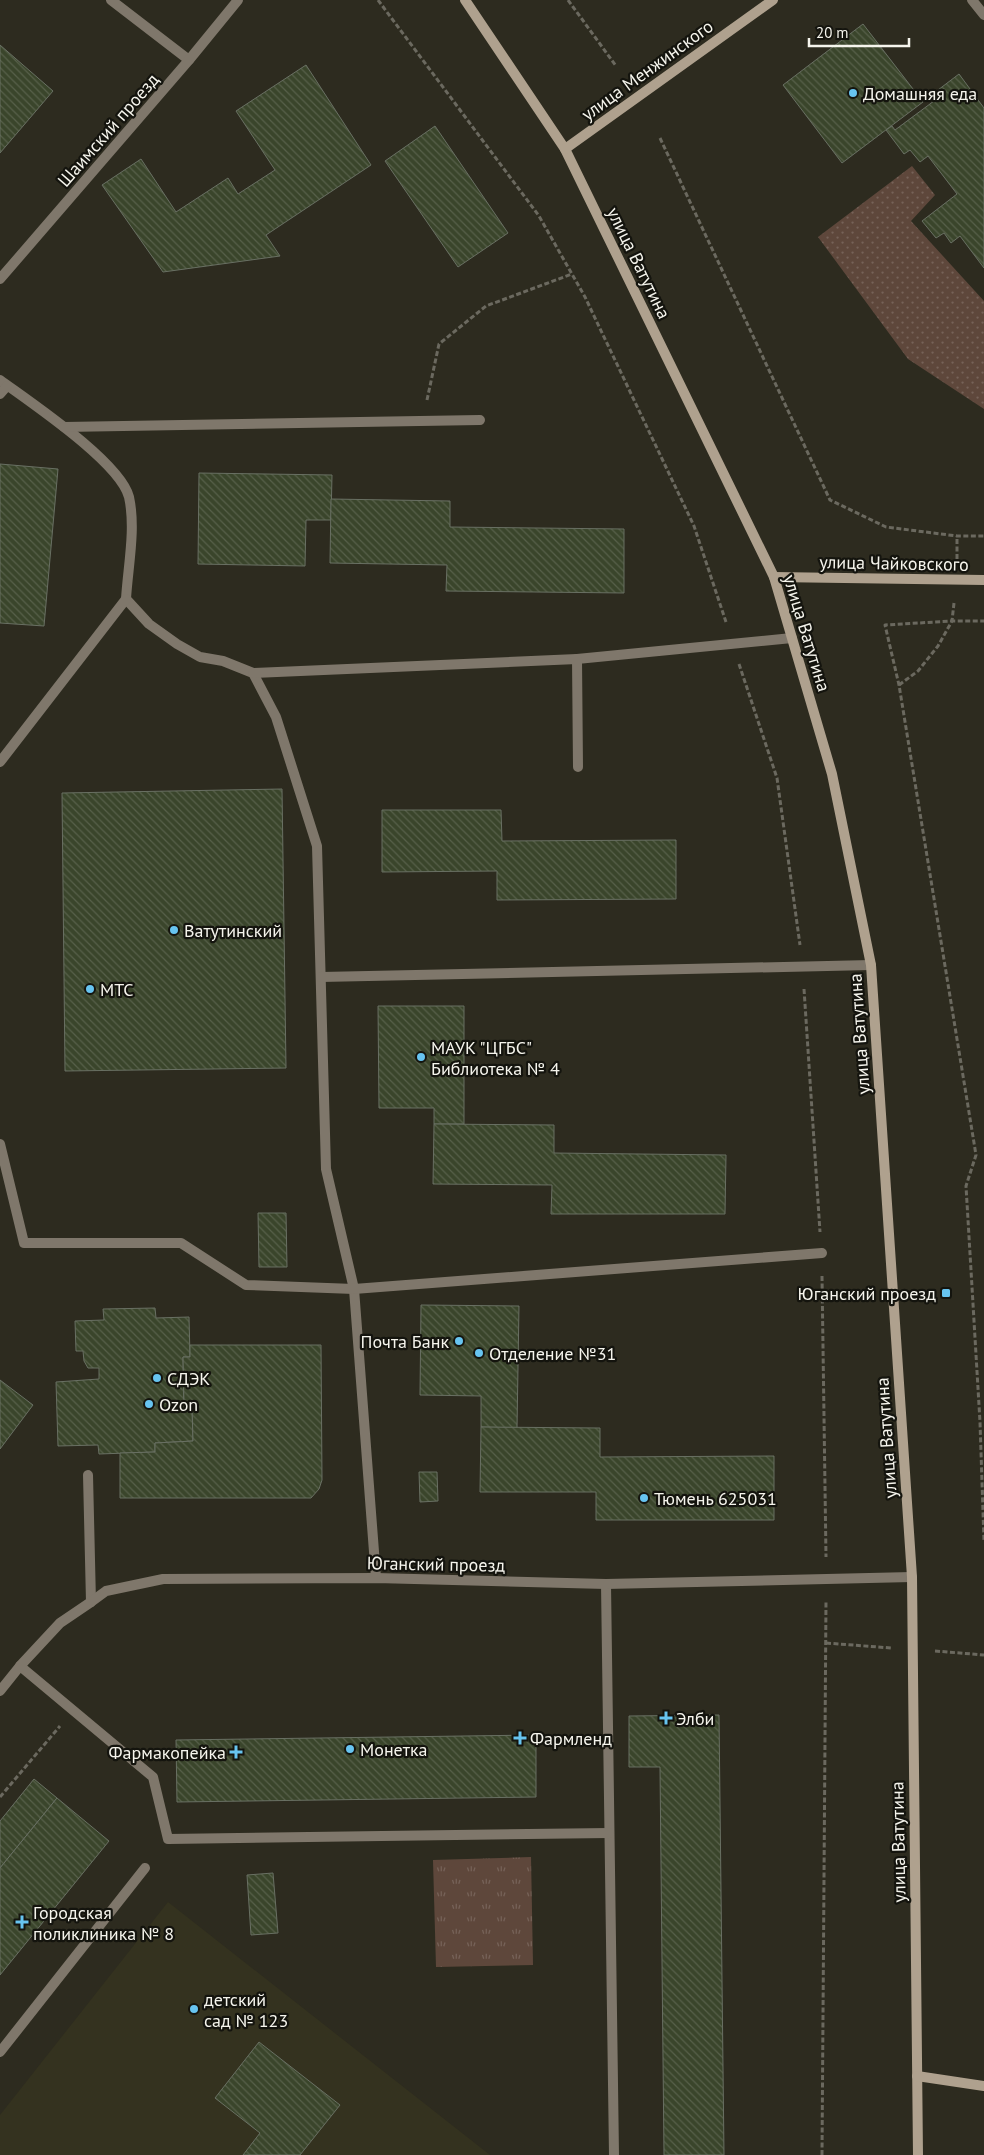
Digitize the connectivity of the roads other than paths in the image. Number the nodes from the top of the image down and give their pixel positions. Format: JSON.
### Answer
{"nodes":[{"id":1,"x":111,"y":0,"type":"edge"},
{"id":2,"x":238,"y":0,"type":"edge"},
{"id":3,"x":465,"y":0,"type":"edge"},
{"id":4,"x":773,"y":0,"type":"edge"},
{"id":5,"x":972,"y":0,"type":"edge"},
{"id":6,"x":984,"y":15,"type":"edge"},
{"id":7,"x":189,"y":60,"type":"junction"},
{"id":8,"x":565,"y":149,"type":"junction"},
{"id":9,"x":0,"y":279,"type":"edge"},
{"id":10,"x":4,"y":383,"type":"edge"},
{"id":11,"x":0,"y":394,"type":"edge"},
{"id":12,"x":480,"y":420,"type":"dead end"},
{"id":13,"x":64,"y":427,"type":"junction"},
{"id":14,"x":774,"y":577,"type":"junction"},
{"id":15,"x":984,"y":580,"type":"edge"},
{"id":16,"x":126,"y":599,"type":"junction"},
{"id":17,"x":792,"y":638,"type":"junction"},
{"id":18,"x":577,"y":659,"type":"junction"},
{"id":19,"x":253,"y":673,"type":"junction"},
{"id":20,"x":0,"y":762,"type":"edge"},
{"id":21,"x":578,"y":768,"type":"dead end"},
{"id":22,"x":871,"y":965,"type":"junction"},
{"id":23,"x":320,"y":977,"type":"junction"},
{"id":24,"x":0,"y":1144,"type":"edge"},
{"id":25,"x":822,"y":1253,"type":"road end"},
{"id":26,"x":354,"y":1289,"type":"junction"},
{"id":27,"x":88,"y":1475,"type":"dead end"},
{"id":28,"x":912,"y":1577,"type":"junction"},
{"id":29,"x":376,"y":1578,"type":"junction"},
{"id":30,"x":606,"y":1584,"type":"junction"},
{"id":31,"x":90,"y":1602,"type":"junction"},
{"id":32,"x":20,"y":1666,"type":"junction"},
{"id":33,"x":0,"y":1690,"type":"edge"},
{"id":34,"x":609,"y":1833,"type":"junction"},
{"id":35,"x":145,"y":1868,"type":"dead end"},
{"id":36,"x":0,"y":2052,"type":"edge"},
{"id":37,"x":917,"y":2076,"type":"junction"},
{"id":38,"x":984,"y":2086,"type":"edge"},
{"id":39,"x":614,"y":2155,"type":"edge"},
{"id":40,"x":918,"y":2155,"type":"edge"}],
"edges":[{"from":1,"to":7,"type":"street"},
{"from":2,"to":7,"type":"street","name":"Шаимский проезд"},
{"from":3,"to":8,"type":"main road","name":"улица Ватутина"},
{"from":4,"to":8,"type":"main road","name":"улица Менжинского"},
{"from":5,"to":6,"type":"street"},
{"from":7,"to":9,"type":"street","name":"Шаимский проезд"},
{"from":8,"to":14,"type":"main road","name":"улица Ватутина"},
{"from":10,"to":11,"type":"street"},
{"from":10,"to":13,"type":"street"},
{"from":12,"to":13,"type":"street"},
{"from":13,"to":16,"type":"street"},
{"from":14,"to":15,"type":"main road","name":"улица Чайковского"},
{"from":14,"to":17,"type":"main road","name":"улица Ватутина"},
{"from":16,"to":19,"type":"street"},
{"from":16,"to":20,"type":"street"},
{"from":17,"to":18,"type":"street"},
{"from":17,"to":22,"type":"main road","name":"улица Ватутина"},
{"from":18,"to":19,"type":"street"},
{"from":18,"to":21,"type":"street"},
{"from":19,"to":23,"type":"street"},
{"from":22,"to":23,"type":"street"},
{"from":22,"to":28,"type":"main road","name":"улица Ватутина"},
{"from":23,"to":26,"type":"street"},
{"from":24,"to":26,"type":"street"},
{"from":25,"to":26,"type":"street"},
{"from":26,"to":29,"type":"street"},
{"from":27,"to":31,"type":"street"},
{"from":28,"to":30,"type":"street","name":"Юганский проезд"},
{"from":28,"to":37,"type":"main road","name":"улица Ватутина"},
{"from":29,"to":30,"type":"street","name":"Юганский проезд"},
{"from":29,"to":31,"type":"street","name":"Юганский проезд"},
{"from":30,"to":34,"type":"street"},
{"from":31,"to":32,"type":"street","name":"Юганский проезд"},
{"from":32,"to":33,"type":"street","name":"Юганский проезд"},
{"from":32,"to":34,"type":"street"},
{"from":34,"to":39,"type":"street"},
{"from":35,"to":36,"type":"street"},
{"from":37,"to":38,"type":"main road"},
{"from":37,"to":40,"type":"main road","name":"улица Ватутина"}]}
